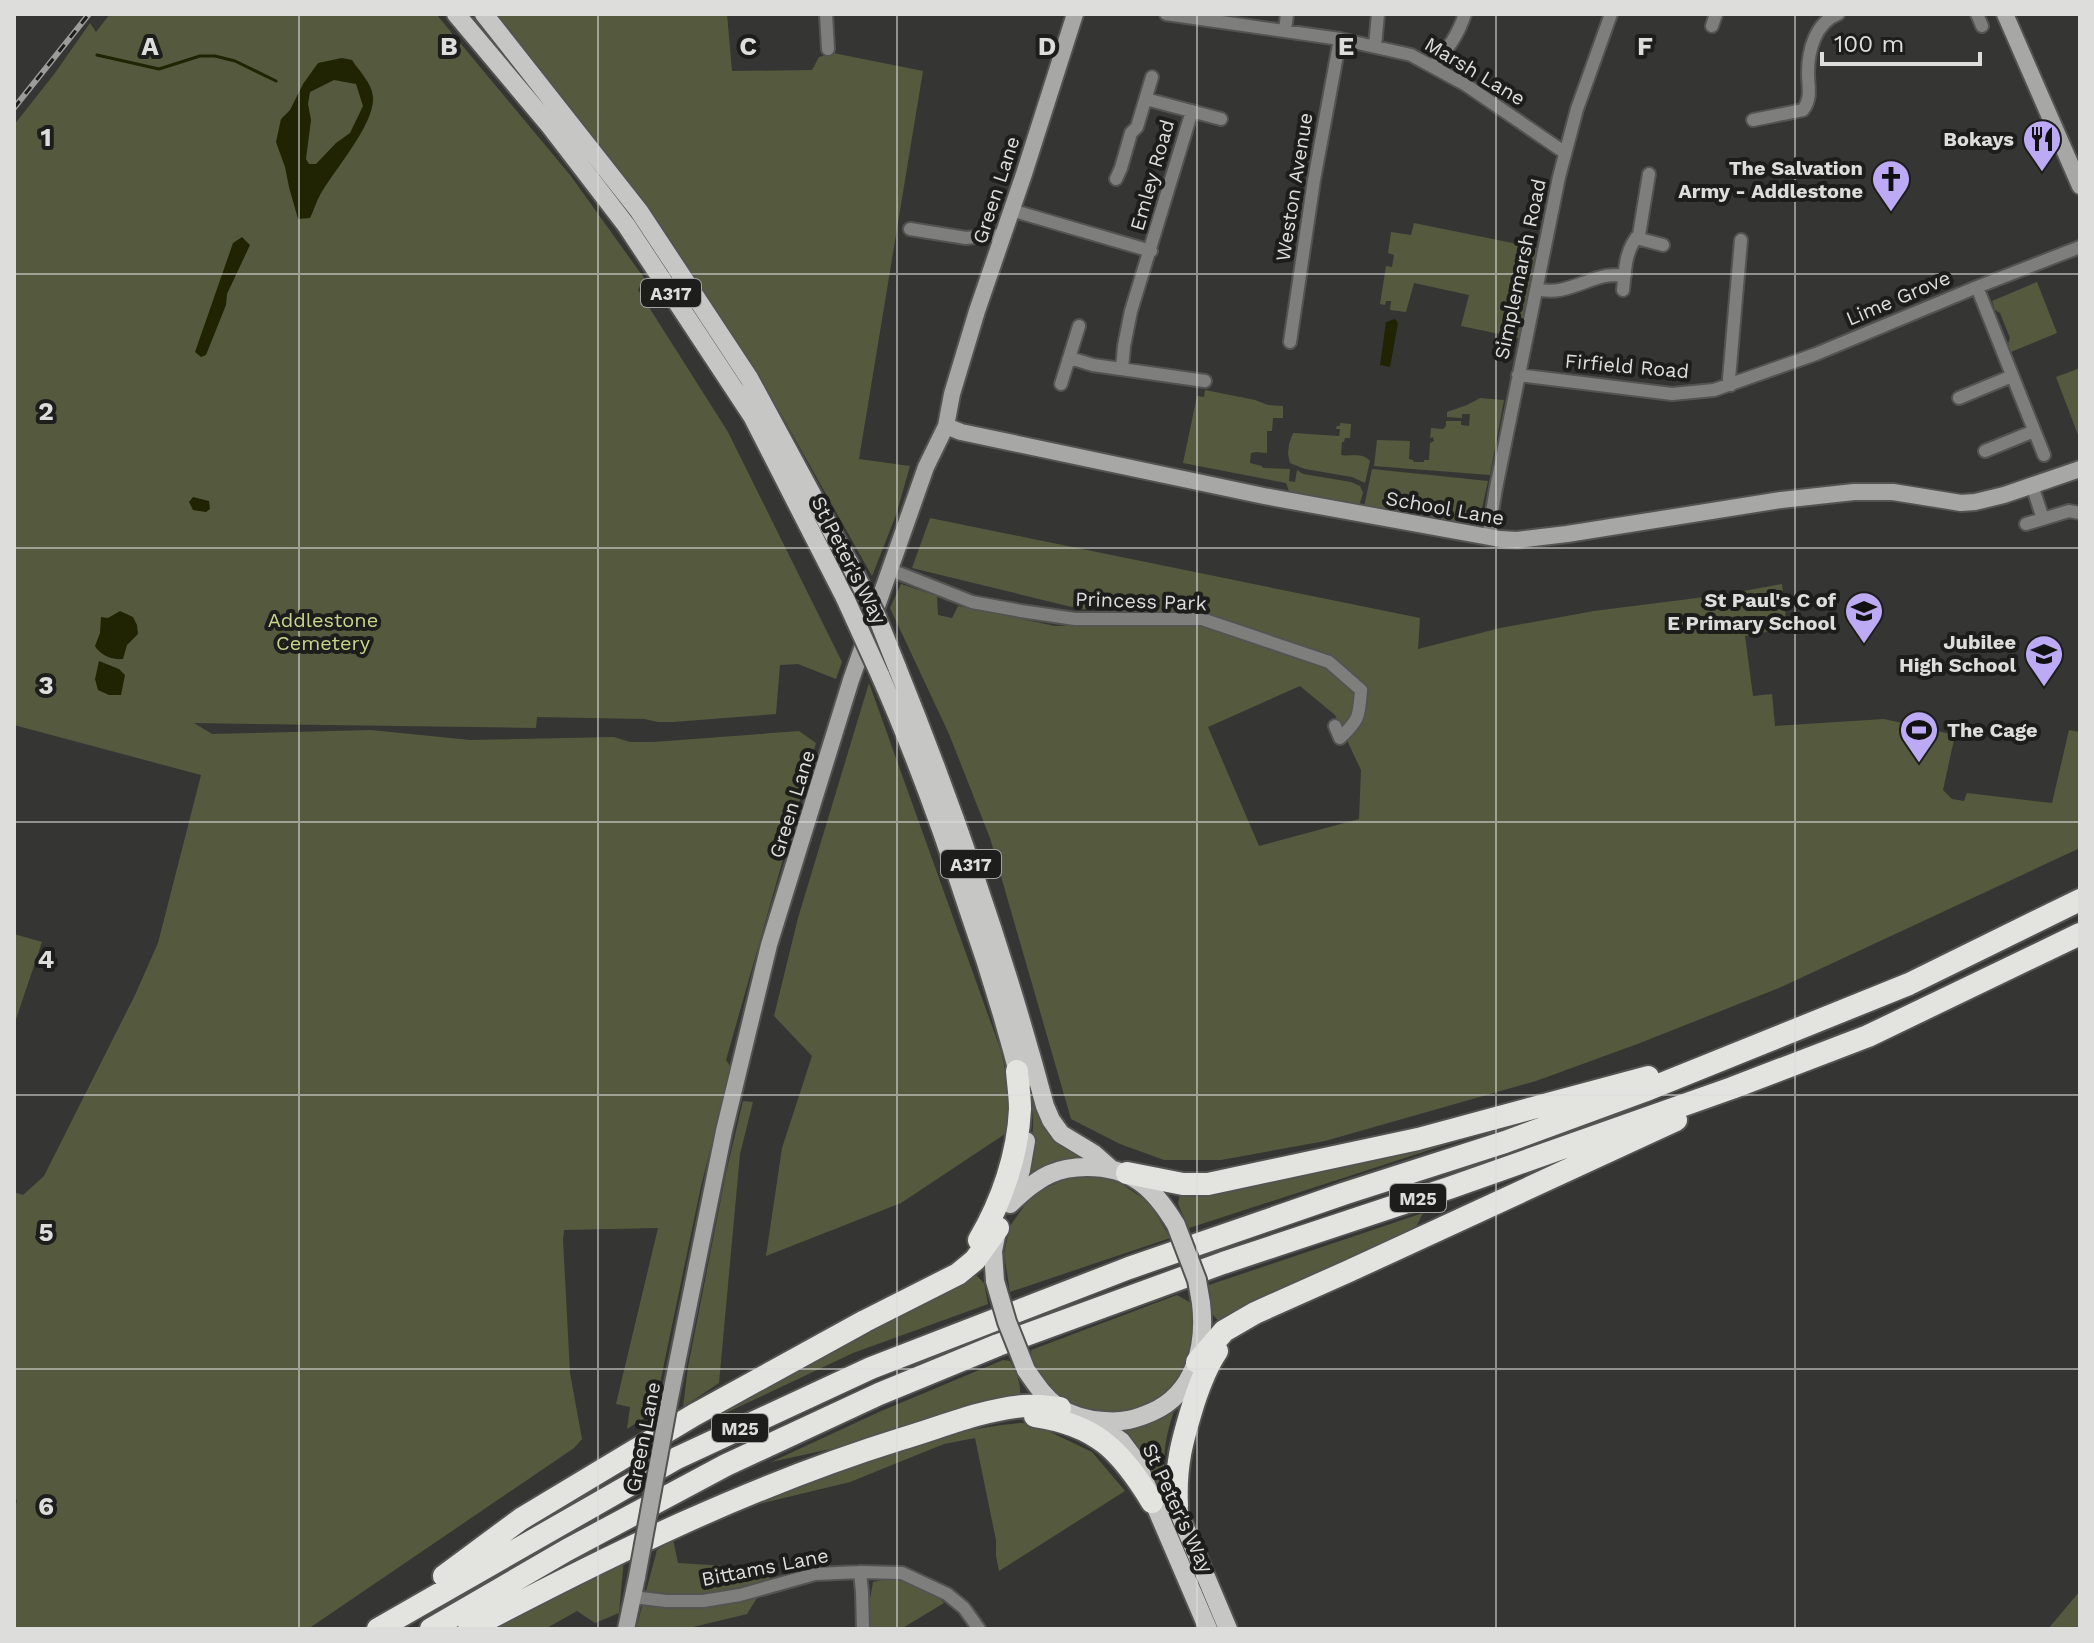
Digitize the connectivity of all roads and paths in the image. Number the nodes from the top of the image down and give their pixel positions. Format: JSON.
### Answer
{"nodes":[{"id":1,"x":456,"y":14,"type":"edge"},
{"id":2,"x":484,"y":14,"type":"edge"},
{"id":3,"x":826,"y":14,"type":"edge"},
{"id":4,"x":1075,"y":14,"type":"edge"},
{"id":5,"x":1166,"y":14,"type":"edge"},
{"id":6,"x":1287,"y":14,"type":"edge"},
{"id":7,"x":1378,"y":14,"type":"edge"},
{"id":8,"x":1465,"y":14,"type":"edge"},
{"id":9,"x":1611,"y":14,"type":"edge"},
{"id":10,"x":1838,"y":14,"type":"edge"},
{"id":11,"x":2005,"y":14,"type":"edge"},
{"id":12,"x":1285,"y":31,"type":"junction"},
{"id":13,"x":1340,"y":39,"type":"junction"},
{"id":14,"x":1375,"y":46,"type":"junction"},
{"id":15,"x":828,"y":49,"type":"dead end"},
{"id":16,"x":1433,"y":66,"type":"junction"},
{"id":17,"x":1152,"y":77,"type":"dead end"},
{"id":18,"x":1146,"y":99,"type":"junction"},
{"id":19,"x":1192,"y":111,"type":"junction"},
{"id":20,"x":1221,"y":119,"type":"dead end"},
{"id":21,"x":1753,"y":120,"type":"dead end"},
{"id":22,"x":1565,"y":151,"type":"junction"},
{"id":23,"x":1649,"y":174,"type":"dead end"},
{"id":24,"x":1116,"y":179,"type":"dead end"},
{"id":25,"x":2080,"y":186,"type":"edge"},
{"id":26,"x":1011,"y":210,"type":"junction"},
{"id":27,"x":910,"y":229,"type":"dead end"},
{"id":28,"x":1002,"y":237,"type":"junction"},
{"id":29,"x":1636,"y":238,"type":"junction"},
{"id":30,"x":1740,"y":240,"type":"dead end"},
{"id":31,"x":1663,"y":245,"type":"dead end"},
{"id":32,"x":2080,"y":247,"type":"edge"},
{"id":33,"x":1151,"y":251,"type":"junction"},
{"id":34,"x":1625,"y":275,"type":"junction"},
{"id":35,"x":1977,"y":287,"type":"junction"},
{"id":36,"x":1537,"y":289,"type":"junction"},
{"id":37,"x":1623,"y":290,"type":"dead end"},
{"id":38,"x":1079,"y":326,"type":"dead end"},
{"id":39,"x":1290,"y":342,"type":"dead end"},
{"id":40,"x":1070,"y":358,"type":"junction"},
{"id":41,"x":1122,"y":369,"type":"junction"},
{"id":42,"x":1518,"y":375,"type":"junction"},
{"id":43,"x":2012,"y":376,"type":"junction"},
{"id":44,"x":1205,"y":381,"type":"dead end"},
{"id":45,"x":1061,"y":384,"type":"dead end"},
{"id":46,"x":1731,"y":385,"type":"junction"},
{"id":47,"x":1959,"y":398,"type":"dead end"},
{"id":48,"x":946,"y":426,"type":"junction"},
{"id":49,"x":2034,"y":431,"type":"junction"},
{"id":50,"x":1985,"y":451,"type":"dead end"},
{"id":51,"x":2044,"y":455,"type":"dead end"},
{"id":52,"x":2080,"y":469,"type":"edge"},
{"id":53,"x":2032,"y":485,"type":"junction"},
{"id":54,"x":2080,"y":513,"type":"edge"},
{"id":55,"x":2043,"y":519,"type":"junction"},
{"id":56,"x":2026,"y":524,"type":"dead end"},
{"id":57,"x":1488,"y":537,"type":"junction"},
{"id":58,"x":891,"y":570,"type":"junction"},
{"id":59,"x":889,"y":671,"type":"junction"},
{"id":60,"x":1335,"y":726,"type":"dead end"},
{"id":61,"x":2080,"y":900,"type":"edge"},
{"id":62,"x":2080,"y":934,"type":"edge"},
{"id":63,"x":1704,"y":1067,"type":"junction"},
{"id":64,"x":1017,"y":1071,"type":"junction"},
{"id":65,"x":1732,"y":1088,"type":"junction"},
{"id":66,"x":1119,"y":1171,"type":"junction"},
{"id":67,"x":1010,"y":1204,"type":"junction"},
{"id":68,"x":998,"y":1228,"type":"junction"},
{"id":69,"x":929,"y":1287,"type":"junction"},
{"id":70,"x":1281,"y":1302,"type":"junction"},
{"id":71,"x":1195,"y":1366,"type":"junction"},
{"id":72,"x":1060,"y":1408,"type":"junction"},
{"id":73,"x":1091,"y":1420,"type":"junction"},
{"id":74,"x":927,"y":1431,"type":"junction"},
{"id":75,"x":1152,"y":1502,"type":"junction"},
{"id":76,"x":1177,"y":1506,"type":"junction"},
{"id":77,"x":860,"y":1572,"type":"junction"},
{"id":78,"x":633,"y":1597,"type":"junction"},
{"id":79,"x":405,"y":1612,"type":"junction"},
{"id":80,"x":378,"y":1629,"type":"edge"},
{"id":81,"x":431,"y":1629,"type":"edge"},
{"id":82,"x":469,"y":1629,"type":"edge"},
{"id":83,"x":626,"y":1629,"type":"edge"},
{"id":84,"x":863,"y":1629,"type":"edge"},
{"id":85,"x":979,"y":1629,"type":"edge"},
{"id":86,"x":1208,"y":1629,"type":"edge"},
{"id":87,"x":1228,"y":1629,"type":"edge"}],
"edges":[{"from":1,"to":59,"type":"main road","name":"St Peter's Way","number":"A317","bridge":true},
{"from":2,"to":59,"type":"main road","name":"St Peter's Way","number":"A317","bridge":true},
{"from":3,"to":15,"type":"street"},
{"from":4,"to":26,"type":"street","name":"Green Lane"},
{"from":5,"to":12,"type":"street","name":"Marsh Lane"},
{"from":6,"to":12,"type":"street"},
{"from":7,"to":14,"type":"street"},
{"from":8,"to":16,"type":"street"},
{"from":9,"to":22,"type":"street","name":"Simplemarsh Road"},
{"from":10,"to":21,"type":"street"},
{"from":11,"to":25,"type":"street"},
{"from":12,"to":13,"type":"street","name":"Marsh Lane"},
{"from":13,"to":14,"type":"street","name":"Marsh Lane"},
{"from":13,"to":39,"type":"street","name":"Weston Avenue"},
{"from":14,"to":16,"type":"street","name":"Marsh Lane"},
{"from":16,"to":22,"type":"street","name":"Marsh Lane"},
{"from":17,"to":18,"type":"street","name":"Emley Road"},
{"from":18,"to":19,"type":"street","name":"Emley Road"},
{"from":18,"to":24,"type":"street","name":"Emley Road"},
{"from":19,"to":20,"type":"street","name":"Emley Road"},
{"from":19,"to":33,"type":"street","name":"Emley Road"},
{"from":22,"to":36,"type":"street","name":"Simplemarsh Road"},
{"from":23,"to":29,"type":"street"},
{"from":26,"to":28,"type":"street","name":"Green Lane"},
{"from":26,"to":33,"type":"street","name":"Emley Road"},
{"from":27,"to":28,"type":"street"},
{"from":28,"to":48,"type":"street","name":"Green Lane"},
{"from":29,"to":31,"type":"street"},
{"from":29,"to":34,"type":"street"},
{"from":30,"to":46,"type":"street"},
{"from":32,"to":35,"type":"street","name":"Lime Grove"},
{"from":33,"to":41,"type":"street","name":"Emley Road"},
{"from":34,"to":36,"type":"street"},
{"from":34,"to":37,"type":"street"},
{"from":35,"to":43,"type":"street"},
{"from":35,"to":46,"type":"street","name":"Lime Grove"},
{"from":36,"to":42,"type":"street","name":"Simplemarsh Road"},
{"from":38,"to":40,"type":"street"},
{"from":40,"to":41,"type":"street"},
{"from":40,"to":45,"type":"street"},
{"from":41,"to":44,"type":"street"},
{"from":42,"to":46,"type":"street","name":"Firfield Road"},
{"from":42,"to":57,"type":"street","name":"Simplemarsh Road"},
{"from":43,"to":47,"type":"street"},
{"from":43,"to":49,"type":"street"},
{"from":48,"to":57,"type":"street","name":"School Lane"},
{"from":48,"to":58,"type":"street","name":"Green Lane"},
{"from":49,"to":50,"type":"street"},
{"from":49,"to":51,"type":"street"},
{"from":52,"to":53,"type":"street","name":"School Lane"},
{"from":53,"to":55,"type":"street"},
{"from":53,"to":57,"type":"street","name":"School Lane"},
{"from":54,"to":55,"type":"street"},
{"from":55,"to":56,"type":"street"},
{"from":58,"to":60,"type":"street","name":"Princess Park"},
{"from":58,"to":78,"type":"street","name":"Green Lane","bridge":true},
{"from":59,"to":64,"type":"main road","name":"St Peter's Way","number":"A317"},
{"from":59,"to":66,"type":"main road","name":"St Peter's Way","number":"A317"},
{"from":61,"to":63,"type":"highway","number":"M25"},
{"from":62,"to":65,"type":"highway","number":"M25"},
{"from":63,"to":66,"type":"highway","number":"M25"},
{"from":63,"to":79,"type":"highway","number":"M25"},
{"from":64,"to":67,"type":"main road","name":"St Peter's Way","number":"A317"},
{"from":64,"to":69,"type":"highway","number":"M25"},
{"from":65,"to":70,"type":"highway","number":"M25"},
{"from":65,"to":81,"type":"highway","number":"M25"},
{"from":66,"to":67,"type":"main road"},
{"from":66,"to":71,"type":"main road","bridge":true},
{"from":67,"to":68,"type":"main road"},
{"from":68,"to":69,"type":"highway","number":"M25"},
{"from":68,"to":72,"type":"main road","bridge":true},
{"from":69,"to":79,"type":"highway","number":"M25"},
{"from":70,"to":71,"type":"highway","number":"M25"},
{"from":70,"to":76,"type":"highway","number":"M25"},
{"from":71,"to":73,"type":"main road"},
{"from":71,"to":76,"type":"main road","name":"St Peter's Way"},
{"from":72,"to":73,"type":"main road"},
{"from":72,"to":74,"type":"highway"},
{"from":73,"to":75,"type":"main road","name":"St Peter's Way"},
{"from":74,"to":75,"type":"highway"},
{"from":74,"to":82,"type":"highway"},
{"from":75,"to":86,"type":"main road","name":"St Peter's Way"},
{"from":76,"to":87,"type":"main road","name":"St Peter's Way"},
{"from":77,"to":78,"type":"street","name":"Bittams Lane"},
{"from":77,"to":84,"type":"street"},
{"from":77,"to":85,"type":"street","name":"Bittams Lane"},
{"from":78,"to":83,"type":"street","name":"Green Lane"},
{"from":79,"to":80,"type":"highway","number":"M25"}]}
